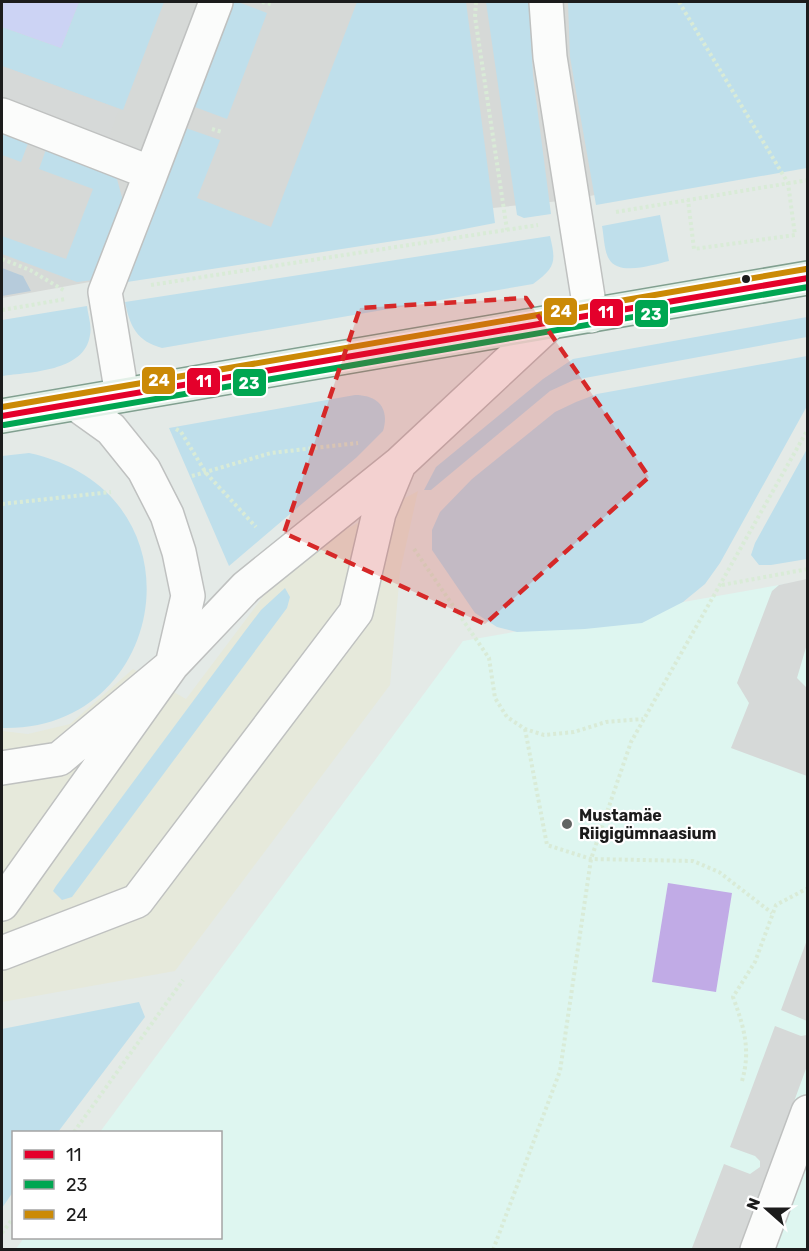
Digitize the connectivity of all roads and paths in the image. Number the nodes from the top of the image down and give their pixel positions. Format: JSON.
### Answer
{"nodes":[{"id":1,"x":216,"y":2,"type":"edge"},
{"id":2,"x":262,"y":2,"type":"edge"},
{"id":3,"x":476,"y":2,"type":"edge"},
{"id":4,"x":546,"y":2,"type":"edge"},
{"id":5,"x":679,"y":2,"type":"edge"},
{"id":6,"x":271,"y":4,"type":"dead end"},
{"id":7,"x":2,"y":115,"type":"edge"},
{"id":8,"x":151,"y":173,"type":"junction"},
{"id":9,"x":807,"y":180,"type":"edge"},
{"id":10,"x":788,"y":183,"type":"junction"},
{"id":11,"x":688,"y":201,"type":"junction"},
{"id":12,"x":608,"y":214,"type":"dead end"},
{"id":13,"x":549,"y":223,"type":"dead end"},
{"id":14,"x":507,"y":230,"type":"junction"},
{"id":15,"x":2,"y":259,"type":"edge"},
{"id":16,"x":807,"y":278,"type":"edge"},
{"id":17,"x":147,"y":286,"type":"dead end"},
{"id":18,"x":66,"y":292,"type":"dead end"},
{"id":19,"x":76,"y":297,"type":"dead end"},
{"id":20,"x":2,"y":310,"type":"edge"},
{"id":21,"x":591,"y":316,"type":"junction"},
{"id":22,"x":549,"y":324,"type":"junction"},
{"id":23,"x":122,"y":395,"type":"junction"},
{"id":24,"x":76,"y":404,"type":"junction"},
{"id":25,"x":2,"y":416,"type":"edge"},
{"id":26,"x":807,"y":429,"type":"edge"},
{"id":27,"x":400,"y":463,"type":"junction"},
{"id":28,"x":206,"y":473,"type":"junction"},
{"id":29,"x":152,"y":485,"type":"junction"},
{"id":30,"x":2,"y":504,"type":"edge"},
{"id":31,"x":414,"y":549,"type":"dead end"},
{"id":32,"x":284,"y":556,"type":"junction"},
{"id":33,"x":807,"y":569,"type":"edge"},
{"id":34,"x":721,"y":585,"type":"junction"},
{"id":35,"x":172,"y":665,"type":"junction"},
{"id":36,"x":643,"y":719,"type":"junction"},
{"id":37,"x":525,"y":729,"type":"junction"},
{"id":38,"x":2,"y":768,"type":"edge"},
{"id":39,"x":591,"y":860,"type":"junction"},
{"id":40,"x":807,"y":888,"type":"edge"},
{"id":41,"x":2,"y":904,"type":"edge"},
{"id":42,"x":772,"y":913,"type":"junction"},
{"id":43,"x":2,"y":953,"type":"edge"},
{"id":44,"x":183,"y":980,"type":"dead end"},
{"id":45,"x":742,"y":1081,"type":"dead end"},
{"id":46,"x":807,"y":1112,"type":"edge"},
{"id":47,"x":75,"y":1131,"type":"edge"},
{"id":48,"x":12,"y":1219,"type":"edge"},
{"id":49,"x":2,"y":1233,"type":"edge"},
{"id":50,"x":493,"y":1250,"type":"edge"},
{"id":51,"x":757,"y":1250,"type":"edge"}],
"edges":[{"from":1,"to":8,"type":"street"},
{"from":2,"to":6,"type":"path"},
{"from":3,"to":14,"type":"path"},
{"from":4,"to":21,"type":"street"},
{"from":5,"to":10,"type":"path"},
{"from":7,"to":8,"type":"street"},
{"from":8,"to":23,"type":"street"},
{"from":9,"to":10,"type":"path"},
{"from":10,"to":11,"type":"path"},
{"from":10,"to":11,"type":"path"},
{"from":11,"to":12,"type":"path"},
{"from":13,"to":14,"type":"path"},
{"from":14,"to":17,"type":"path"},
{"from":15,"to":18,"type":"path"},
{"from":16,"to":21,"type":"main road"},
{"from":19,"to":20,"type":"path"},
{"from":21,"to":22,"type":"main road"},
{"from":22,"to":23,"type":"main road"},
{"from":22,"to":27,"type":"street"},
{"from":23,"to":24,"type":"main road"},
{"from":23,"to":28,"type":"path"},
{"from":24,"to":25,"type":"main road"},
{"from":24,"to":29,"type":"street"},
{"from":26,"to":34,"type":"path"},
{"from":27,"to":28,"type":"path"},
{"from":27,"to":32,"type":"street"},
{"from":27,"to":43,"type":"street"},
{"from":28,"to":29,"type":"path"},
{"from":28,"to":32,"type":"path"},
{"from":29,"to":30,"type":"path"},
{"from":29,"to":35,"type":"street"},
{"from":31,"to":37,"type":"path"},
{"from":32,"to":35,"type":"street"},
{"from":33,"to":34,"type":"path"},
{"from":34,"to":36,"type":"path"},
{"from":35,"to":38,"type":"street"},
{"from":35,"to":41,"type":"street"},
{"from":36,"to":37,"type":"path"},
{"from":36,"to":39,"type":"path"},
{"from":37,"to":39,"type":"path"},
{"from":39,"to":42,"type":"path"},
{"from":39,"to":50,"type":"path"},
{"from":40,"to":42,"type":"path"},
{"from":42,"to":45,"type":"path"},
{"from":44,"to":47,"type":"path"},
{"from":46,"to":51,"type":"street"},
{"from":48,"to":49,"type":"path"}]}
